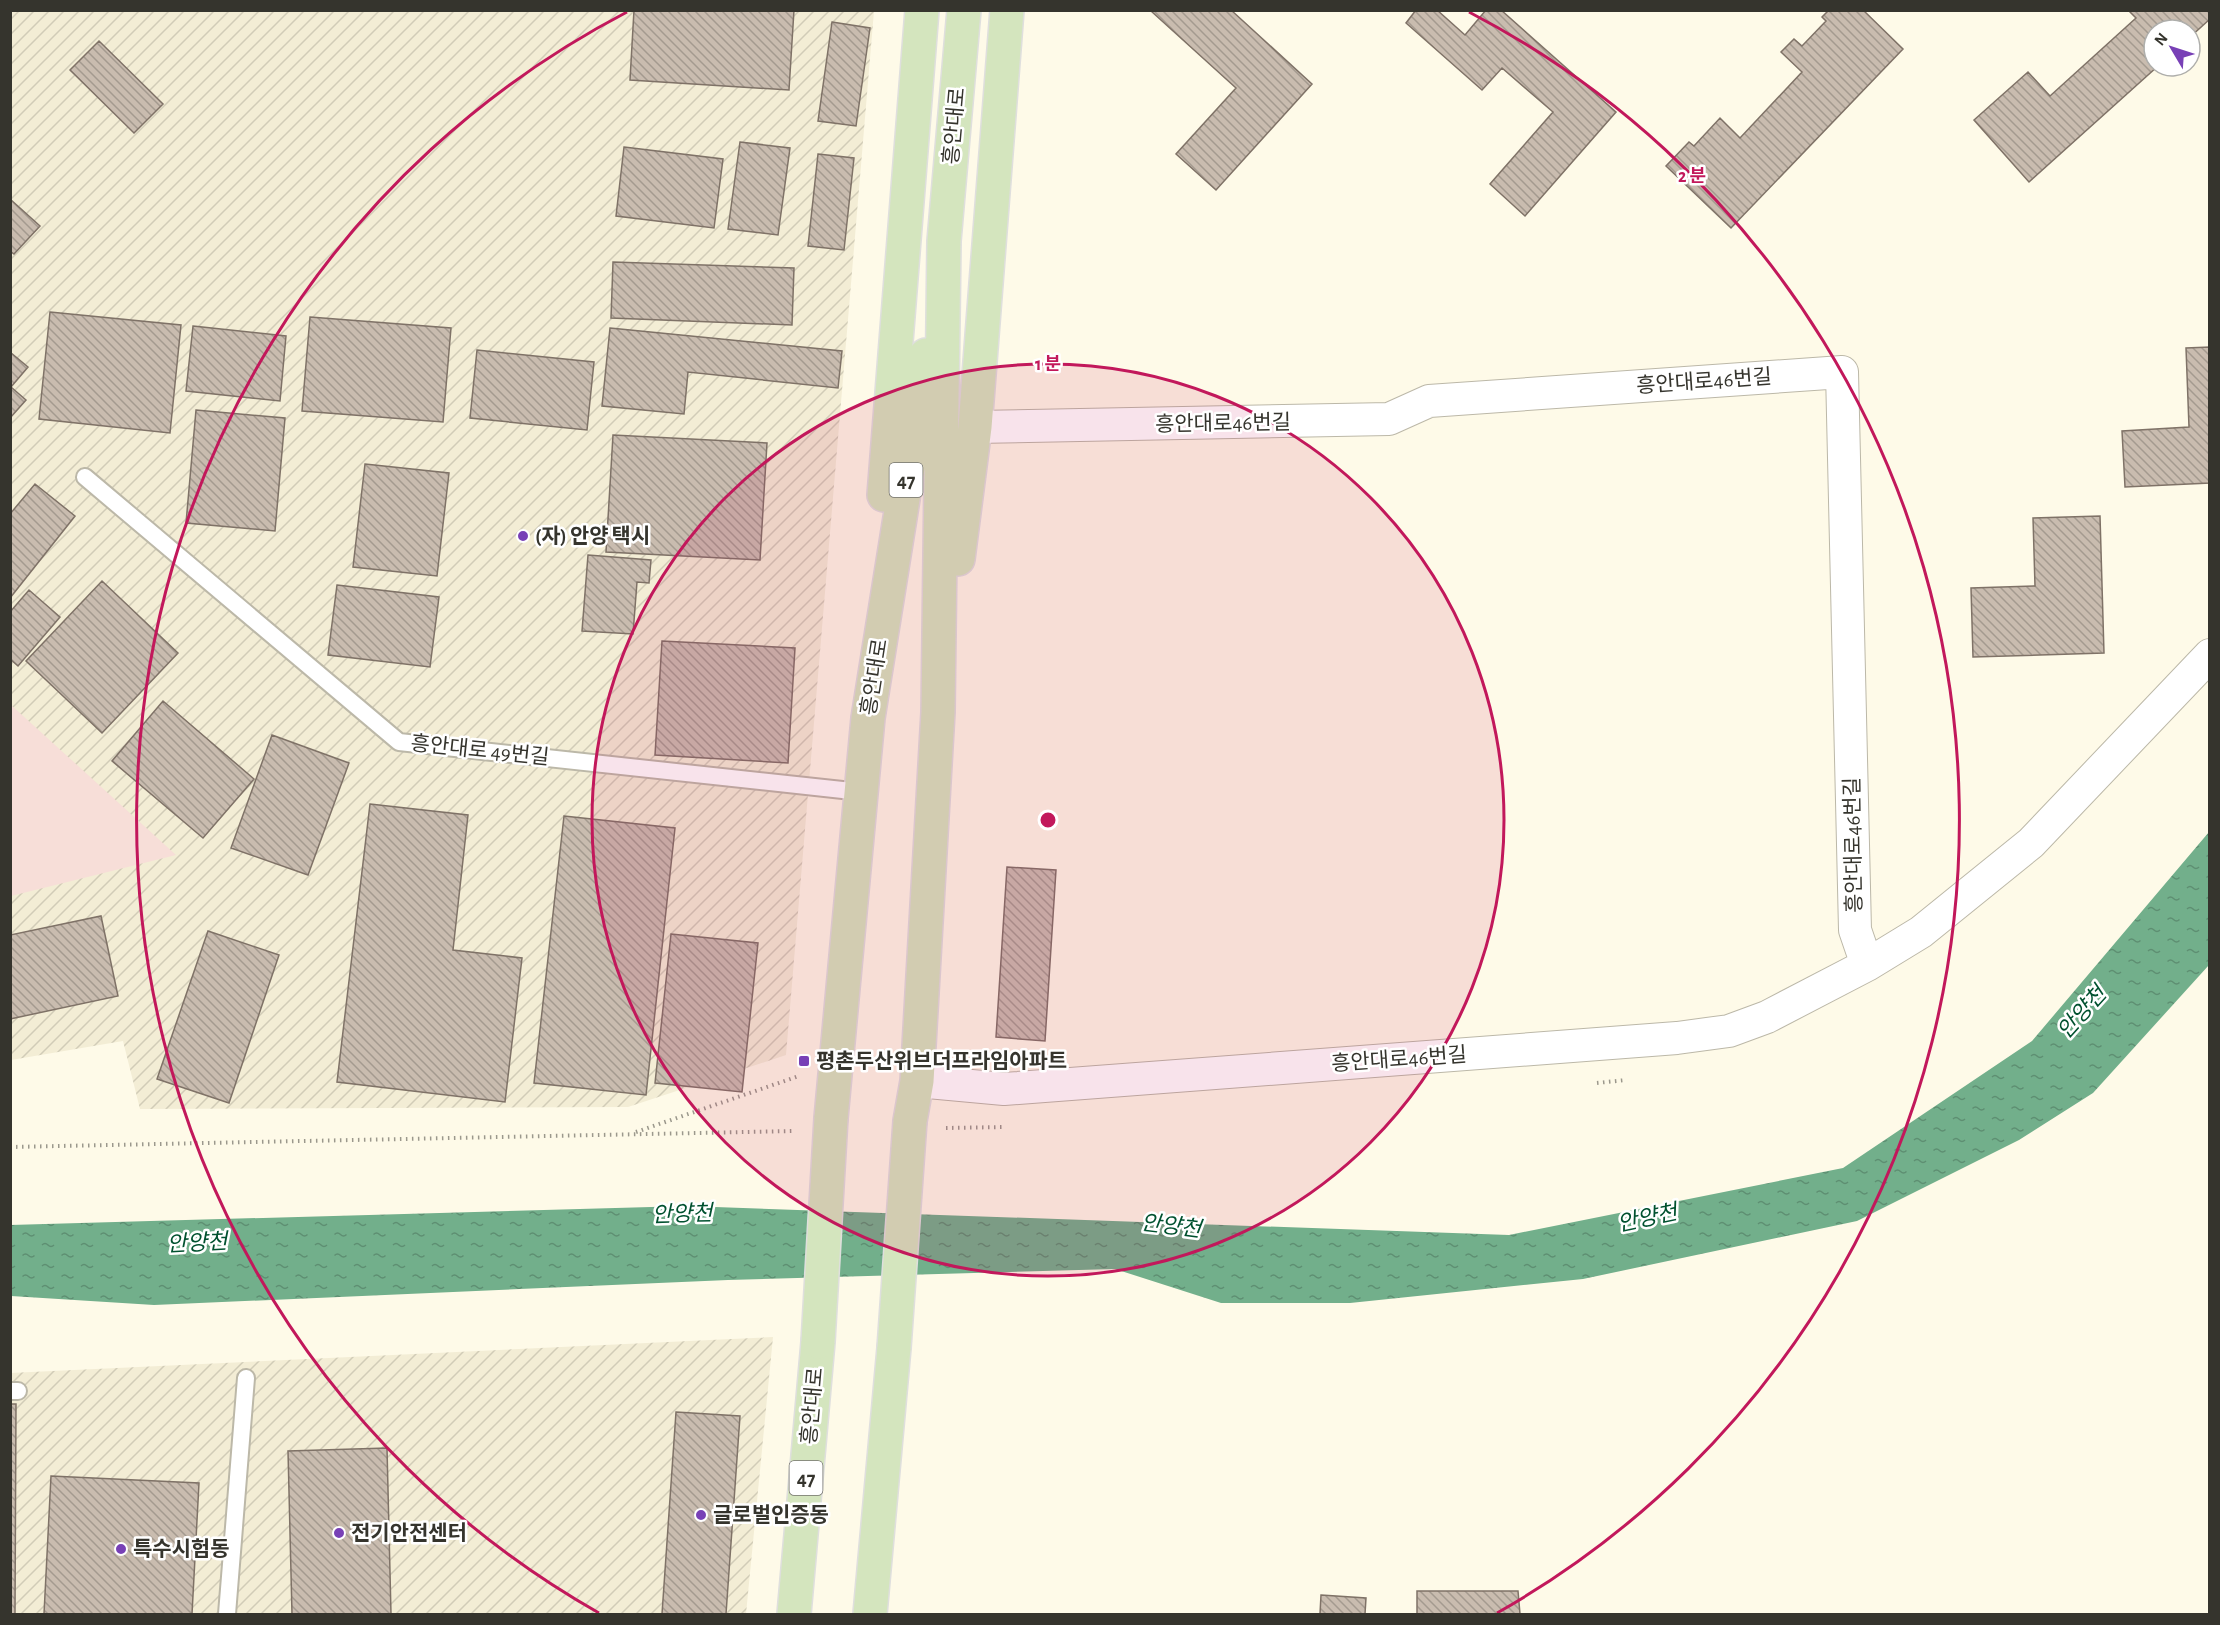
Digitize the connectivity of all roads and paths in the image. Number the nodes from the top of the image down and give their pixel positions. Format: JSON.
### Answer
{"nodes":[{"id":1,"x":922,"y":10,"type":"edge"},
{"id":2,"x":964,"y":10,"type":"edge"},
{"id":3,"x":1007,"y":10,"type":"edge"},
{"id":4,"x":944,"y":241,"type":"junction"},
{"id":5,"x":975,"y":427,"type":"junction"},
{"id":6,"x":85,"y":477,"type":"dead end"},
{"id":7,"x":2210,"y":655,"type":"edge"},
{"id":8,"x":938,"y":712,"type":"junction"},
{"id":9,"x":868,"y":718,"type":"junction"},
{"id":10,"x":861,"y":792,"type":"junction"},
{"id":11,"x":1867,"y":965,"type":"junction"},
{"id":12,"x":836,"y":1063,"type":"junction"},
{"id":13,"x":917,"y":1082,"type":"junction"},
{"id":14,"x":631,"y":1134,"type":"dead end"},
{"id":15,"x":246,"y":1378,"type":"dead end"},
{"id":16,"x":227,"y":1614,"type":"edge"},
{"id":17,"x":794,"y":1614,"type":"edge"},
{"id":18,"x":870,"y":1614,"type":"edge"}],
"edges":[{"from":1,"to":9,"type":"main road"},
{"from":2,"to":4,"type":"main road","name":"흥안대로","number":"47"},
{"from":3,"to":5,"type":"main road"},
{"from":4,"to":8,"type":"main road","name":"흥안대로","number":"47"},
{"from":4,"to":9,"type":"main road","name":"흥안대로","number":"47"},
{"from":5,"to":8,"type":"main road"},
{"from":5,"to":11,"type":"street","name":"흥안대로46번길"},
{"from":6,"to":10,"type":"lane","name":"흥안대로 49번길"},
{"from":7,"to":11,"type":"street","name":"흥안대로46번길"},
{"from":8,"to":13,"type":"main road","name":"흥안대로","number":"47"},
{"from":9,"to":10,"type":"main road","name":"흥안대로","number":"47"},
{"from":10,"to":12,"type":"main road","name":"흥안대로","number":"47"},
{"from":11,"to":13,"type":"street","name":"흥안대로46번길"},
{"from":12,"to":14,"type":"path"},
{"from":12,"to":17,"type":"main road","name":"흥안대로","number":"47","bridge":true},
{"from":13,"to":18,"type":"main road","name":"흥안대로","number":"47","bridge":true},
{"from":15,"to":16,"type":"lane"}]}
